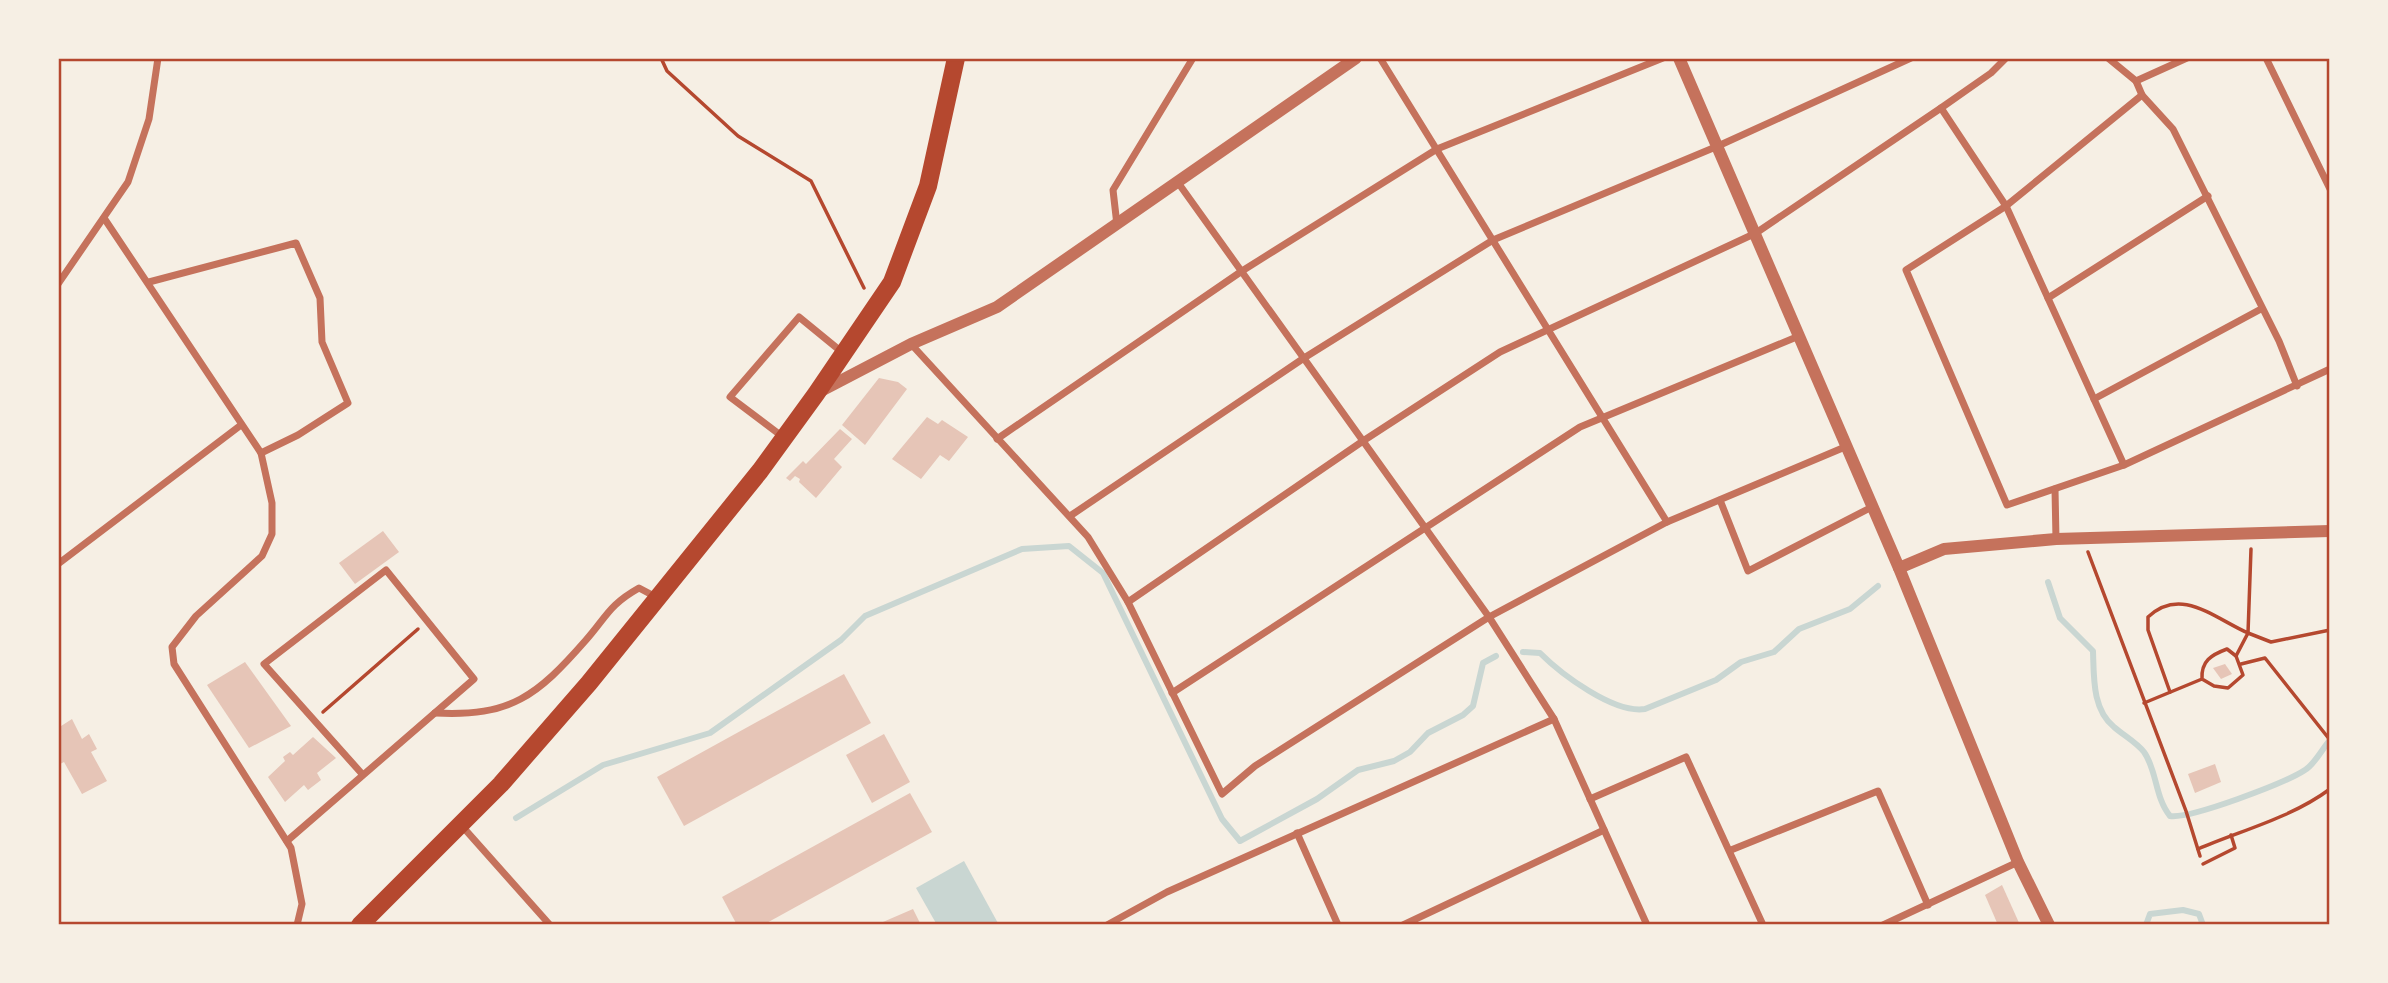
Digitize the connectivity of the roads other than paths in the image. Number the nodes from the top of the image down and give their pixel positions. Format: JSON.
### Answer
{"nodes":[{"id":1,"x":158,"y":58,"type":"edge"},
{"id":2,"x":956,"y":58,"type":"edge"},
{"id":3,"x":1193,"y":58,"type":"edge"},
{"id":4,"x":1356,"y":58,"type":"edge"},
{"id":5,"x":1380,"y":58,"type":"edge"},
{"id":6,"x":1663,"y":58,"type":"edge"},
{"id":7,"x":1679,"y":58,"type":"edge"},
{"id":8,"x":1911,"y":58,"type":"edge"},
{"id":9,"x":2006,"y":58,"type":"edge"},
{"id":10,"x":2108,"y":58,"type":"edge"},
{"id":11,"x":2187,"y":58,"type":"edge"},
{"id":12,"x":2266,"y":58,"type":"edge"},
{"id":13,"x":2136,"y":81,"type":"junction"},
{"id":14,"x":2142,"y":95,"type":"junction"},
{"id":15,"x":1941,"y":108,"type":"junction"},
{"id":16,"x":1718,"y":146,"type":"junction"},
{"id":17,"x":1437,"y":149,"type":"junction"},
{"id":18,"x":1179,"y":184,"type":"junction"},
{"id":19,"x":2330,"y":189,"type":"edge"},
{"id":20,"x":2208,"y":196,"type":"junction"},
{"id":21,"x":2006,"y":206,"type":"junction"},
{"id":22,"x":104,"y":218,"type":"junction"},
{"id":23,"x":1117,"y":226,"type":"junction"},
{"id":24,"x":1756,"y":233,"type":"junction"},
{"id":25,"x":1493,"y":240,"type":"junction"},
{"id":26,"x":1242,"y":271,"type":"junction"},
{"id":27,"x":149,"y":282,"type":"junction"},
{"id":28,"x":58,"y":284,"type":"edge"},
{"id":29,"x":2048,"y":298,"type":"junction"},
{"id":30,"x":2261,"y":309,"type":"junction"},
{"id":31,"x":1547,"y":328,"type":"junction"},
{"id":32,"x":1799,"y":337,"type":"junction"},
{"id":33,"x":911,"y":344,"type":"junction"},
{"id":34,"x":843,"y":353,"type":"junction"},
{"id":35,"x":1304,"y":358,"type":"junction"},
{"id":36,"x":2330,"y":369,"type":"edge"},
{"id":37,"x":2297,"y":386,"type":"junction"},
{"id":38,"x":816,"y":394,"type":"junction"},
{"id":39,"x":2094,"y":399,"type":"junction"},
{"id":40,"x":1604,"y":419,"type":"junction"},
{"id":41,"x":241,"y":425,"type":"junction"},
{"id":42,"x":783,"y":438,"type":"junction"},
{"id":43,"x":997,"y":439,"type":"junction"},
{"id":44,"x":1363,"y":441,"type":"junction"},
{"id":45,"x":1845,"y":447,"type":"junction"},
{"id":46,"x":261,"y":453,"type":"junction"},
{"id":47,"x":2124,"y":465,"type":"junction"},
{"id":48,"x":2055,"y":489,"type":"junction"},
{"id":49,"x":1720,"y":500,"type":"junction"},
{"id":50,"x":1872,"y":507,"type":"junction"},
{"id":51,"x":1070,"y":516,"type":"junction"},
{"id":52,"x":1667,"y":522,"type":"junction"},
{"id":53,"x":1424,"y":526,"type":"junction"},
{"id":54,"x":2330,"y":531,"type":"edge"},
{"id":55,"x":2056,"y":539,"type":"junction"},
{"id":56,"x":58,"y":564,"type":"edge"},
{"id":57,"x":1899,"y":568,"type":"junction"},
{"id":58,"x":658,"y":598,"type":"junction"},
{"id":59,"x":1128,"y":602,"type":"junction"},
{"id":60,"x":1489,"y":617,"type":"junction"},
{"id":61,"x":1172,"y":693,"type":"junction"},
{"id":62,"x":434,"y":713,"type":"junction"},
{"id":63,"x":1554,"y":719,"type":"junction"},
{"id":64,"x":363,"y":775,"type":"junction"},
{"id":65,"x":1590,"y":799,"type":"junction"},
{"id":66,"x":461,"y":826,"type":"junction"},
{"id":67,"x":1604,"y":830,"type":"junction"},
{"id":68,"x":1297,"y":833,"type":"junction"},
{"id":69,"x":287,"y":841,"type":"junction"},
{"id":70,"x":1731,"y":850,"type":"junction"},
{"id":71,"x":2018,"y":862,"type":"junction"},
{"id":72,"x":1928,"y":905,"type":"junction"},
{"id":73,"x":297,"y":925,"type":"edge"},
{"id":74,"x":360,"y":925,"type":"edge"},
{"id":75,"x":550,"y":925,"type":"edge"},
{"id":76,"x":1107,"y":925,"type":"edge"},
{"id":77,"x":1338,"y":925,"type":"edge"},
{"id":78,"x":1402,"y":925,"type":"edge"},
{"id":79,"x":1647,"y":925,"type":"edge"},
{"id":80,"x":1763,"y":925,"type":"edge"},
{"id":81,"x":1883,"y":925,"type":"edge"},
{"id":82,"x":2049,"y":925,"type":"edge"}],
"edges":[{"from":1,"to":22,"type":"street"},
{"from":2,"to":34,"type":"main road"},
{"from":3,"to":23,"type":"street"},
{"from":4,"to":18,"type":"street"},
{"from":5,"to":17,"type":"street"},
{"from":6,"to":17,"type":"street"},
{"from":7,"to":16,"type":"street"},
{"from":8,"to":16,"type":"street"},
{"from":9,"to":15,"type":"street"},
{"from":10,"to":13,"type":"street"},
{"from":11,"to":13,"type":"street"},
{"from":12,"to":19,"type":"street"},
{"from":13,"to":14,"type":"street"},
{"from":14,"to":20,"type":"street"},
{"from":14,"to":21,"type":"street"},
{"from":15,"to":21,"type":"street"},
{"from":15,"to":24,"type":"street"},
{"from":16,"to":24,"type":"street"},
{"from":16,"to":25,"type":"street"},
{"from":17,"to":25,"type":"street"},
{"from":17,"to":26,"type":"street"},
{"from":18,"to":23,"type":"street"},
{"from":18,"to":26,"type":"street"},
{"from":20,"to":29,"type":"street"},
{"from":20,"to":30,"type":"street"},
{"from":21,"to":29,"type":"street"},
{"from":21,"to":48,"type":"street"},
{"from":22,"to":27,"type":"street"},
{"from":22,"to":28,"type":"street"},
{"from":23,"to":33,"type":"street"},
{"from":24,"to":31,"type":"street"},
{"from":24,"to":32,"type":"street"},
{"from":25,"to":31,"type":"street"},
{"from":25,"to":35,"type":"street"},
{"from":26,"to":35,"type":"street"},
{"from":26,"to":43,"type":"street"},
{"from":27,"to":41,"type":"street"},
{"from":27,"to":46,"type":"street"},
{"from":29,"to":39,"type":"street"},
{"from":30,"to":37,"type":"street"},
{"from":30,"to":39,"type":"street"},
{"from":31,"to":40,"type":"street"},
{"from":31,"to":44,"type":"street"},
{"from":32,"to":40,"type":"street"},
{"from":32,"to":45,"type":"street"},
{"from":33,"to":38,"type":"street"},
{"from":33,"to":43,"type":"street"},
{"from":34,"to":38,"type":"main road"},
{"from":34,"to":42,"type":"street"},
{"from":35,"to":44,"type":"street"},
{"from":35,"to":51,"type":"street"},
{"from":36,"to":37,"type":"street"},
{"from":37,"to":47,"type":"street"},
{"from":38,"to":42,"type":"main road"},
{"from":39,"to":47,"type":"street"},
{"from":40,"to":52,"type":"street"},
{"from":40,"to":53,"type":"street"},
{"from":41,"to":46,"type":"street"},
{"from":41,"to":56,"type":"street"},
{"from":42,"to":58,"type":"main road"},
{"from":43,"to":51,"type":"street"},
{"from":44,"to":53,"type":"street"},
{"from":44,"to":59,"type":"street"},
{"from":45,"to":49,"type":"street"},
{"from":45,"to":50,"type":"street"},
{"from":46,"to":69,"type":"street"},
{"from":47,"to":48,"type":"street"},
{"from":48,"to":55,"type":"street"},
{"from":49,"to":50,"type":"street"},
{"from":49,"to":52,"type":"street"},
{"from":50,"to":57,"type":"street"},
{"from":51,"to":59,"type":"street"},
{"from":52,"to":60,"type":"street"},
{"from":53,"to":60,"type":"street"},
{"from":53,"to":61,"type":"street"},
{"from":54,"to":55,"type":"street"},
{"from":55,"to":57,"type":"street"},
{"from":57,"to":71,"type":"street"},
{"from":58,"to":62,"type":"street"},
{"from":58,"to":66,"type":"main road"},
{"from":59,"to":61,"type":"street"},
{"from":60,"to":61,"type":"street"},
{"from":60,"to":63,"type":"street"},
{"from":62,"to":64,"type":"street"},
{"from":62,"to":64,"type":"street"},
{"from":63,"to":65,"type":"street"},
{"from":63,"to":68,"type":"street"},
{"from":64,"to":69,"type":"street"},
{"from":65,"to":67,"type":"street"},
{"from":65,"to":70,"type":"street"},
{"from":66,"to":74,"type":"main road"},
{"from":66,"to":75,"type":"street"},
{"from":67,"to":78,"type":"street"},
{"from":67,"to":79,"type":"street"},
{"from":68,"to":76,"type":"street"},
{"from":68,"to":77,"type":"street"},
{"from":69,"to":73,"type":"street"},
{"from":70,"to":72,"type":"street"},
{"from":70,"to":80,"type":"street"},
{"from":71,"to":72,"type":"street"},
{"from":71,"to":82,"type":"street"},
{"from":72,"to":81,"type":"street"}]}
